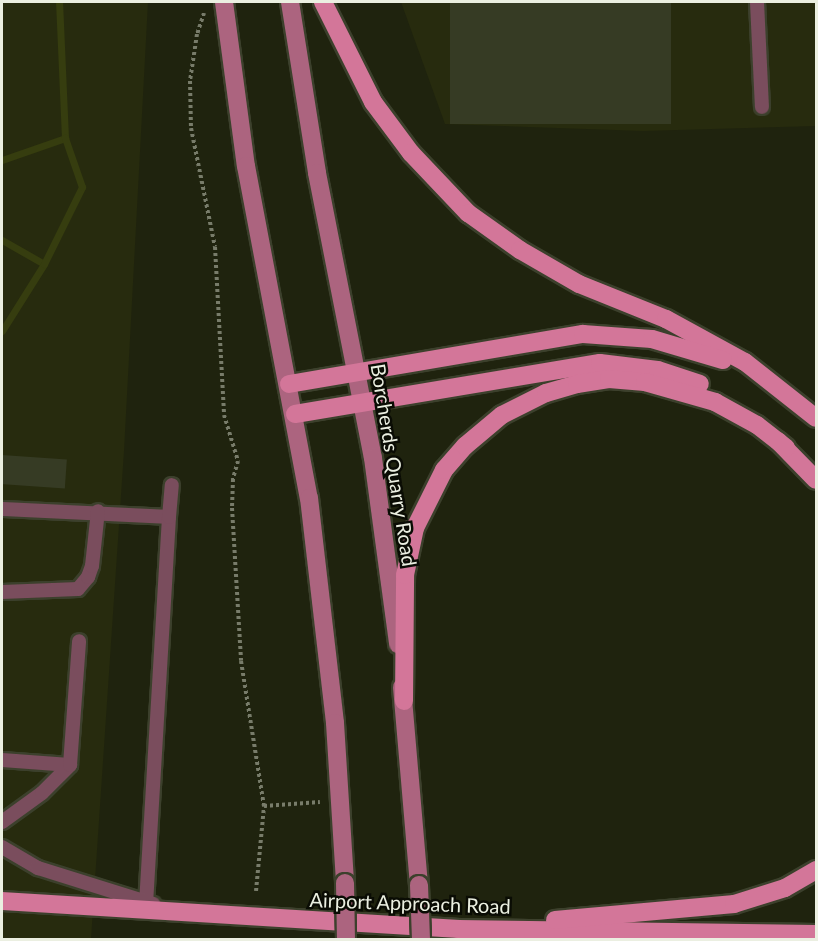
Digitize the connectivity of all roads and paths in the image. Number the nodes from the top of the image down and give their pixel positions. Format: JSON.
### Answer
{"nodes":[{"id":1,"x":224,"y":2,"type":"edge"},
{"id":2,"x":290,"y":2,"type":"edge"},
{"id":3,"x":323,"y":2,"type":"edge"},
{"id":4,"x":757,"y":2,"type":"edge"},
{"id":5,"x":205,"y":12,"type":"dead end"},
{"id":6,"x":762,"y":107,"type":"dead end"},
{"id":7,"x":356,"y":372,"type":"junction"},
{"id":8,"x":766,"y":379,"type":"junction"},
{"id":9,"x":289,"y":384,"type":"junction"},
{"id":10,"x":363,"y":402,"type":"junction"},
{"id":11,"x":295,"y":414,"type":"junction"},
{"id":12,"x":816,"y":418,"type":"edge"},
{"id":13,"x":786,"y":448,"type":"junction"},
{"id":14,"x":816,"y":480,"type":"edge"},
{"id":15,"x":172,"y":485,"type":"dead end"},
{"id":16,"x":2,"y":509,"type":"edge"},
{"id":17,"x":98,"y":511,"type":"junction"},
{"id":18,"x":169,"y":517,"type":"junction"},
{"id":19,"x":2,"y":592,"type":"edge"},
{"id":20,"x":79,"y":641,"type":"dead end"},
{"id":21,"x":404,"y":701,"type":"junction"},
{"id":22,"x":2,"y":760,"type":"edge"},
{"id":23,"x":70,"y":765,"type":"junction"},
{"id":24,"x":321,"y":802,"type":"dead end"},
{"id":25,"x":264,"y":806,"type":"junction"},
{"id":26,"x":2,"y":822,"type":"edge"},
{"id":27,"x":2,"y":847,"type":"edge"},
{"id":28,"x":816,"y":870,"type":"edge"},
{"id":29,"x":256,"y":891,"type":"dead end"},
{"id":30,"x":2,"y":901,"type":"edge"},
{"id":31,"x":146,"y":902,"type":"junction"},
{"id":32,"x":169,"y":911,"type":"junction"},
{"id":33,"x":458,"y":929,"type":"junction"},
{"id":34,"x":816,"y":934,"type":"edge"},
{"id":35,"x":346,"y":939,"type":"edge"},
{"id":36,"x":421,"y":939,"type":"edge"}],
"edges":[{"from":1,"to":9,"type":"main road"},
{"from":2,"to":7,"type":"main road","name":"Borcherds Quarry Road"},
{"from":3,"to":8,"type":"main road"},
{"from":4,"to":6,"type":"lane"},
{"from":5,"to":25,"type":"path"},
{"from":7,"to":8,"type":"main road"},
{"from":7,"to":9,"type":"main road"},
{"from":7,"to":10,"type":"main road","name":"Borcherds Quarry Road"},
{"from":8,"to":12,"type":"main road"},
{"from":9,"to":11,"type":"main road"},
{"from":10,"to":11,"type":"main road"},
{"from":10,"to":13,"type":"main road"},
{"from":10,"to":21,"type":"main road","name":"Borcherds Quarry Road"},
{"from":11,"to":35,"type":"main road","bridge":true},
{"from":13,"to":14,"type":"main road"},
{"from":13,"to":21,"type":"main road"},
{"from":15,"to":18,"type":"lane"},
{"from":16,"to":17,"type":"lane"},
{"from":17,"to":18,"type":"lane"},
{"from":17,"to":19,"type":"lane"},
{"from":18,"to":31,"type":"lane"},
{"from":20,"to":23,"type":"lane"},
{"from":21,"to":36,"type":"main road","name":"Borcherds Quarry Road","bridge":true},
{"from":22,"to":23,"type":"lane"},
{"from":23,"to":26,"type":"lane"},
{"from":24,"to":25,"type":"path"},
{"from":25,"to":29,"type":"path"},
{"from":27,"to":31,"type":"lane"},
{"from":28,"to":33,"type":"main road"},
{"from":30,"to":32,"type":"main road","name":"Airport Approach Road"},
{"from":31,"to":32,"type":"lane"},
{"from":32,"to":33,"type":"main road","name":"Airport Approach Road"},
{"from":33,"to":34,"type":"main road","name":"Airport Approach Road"}]}
